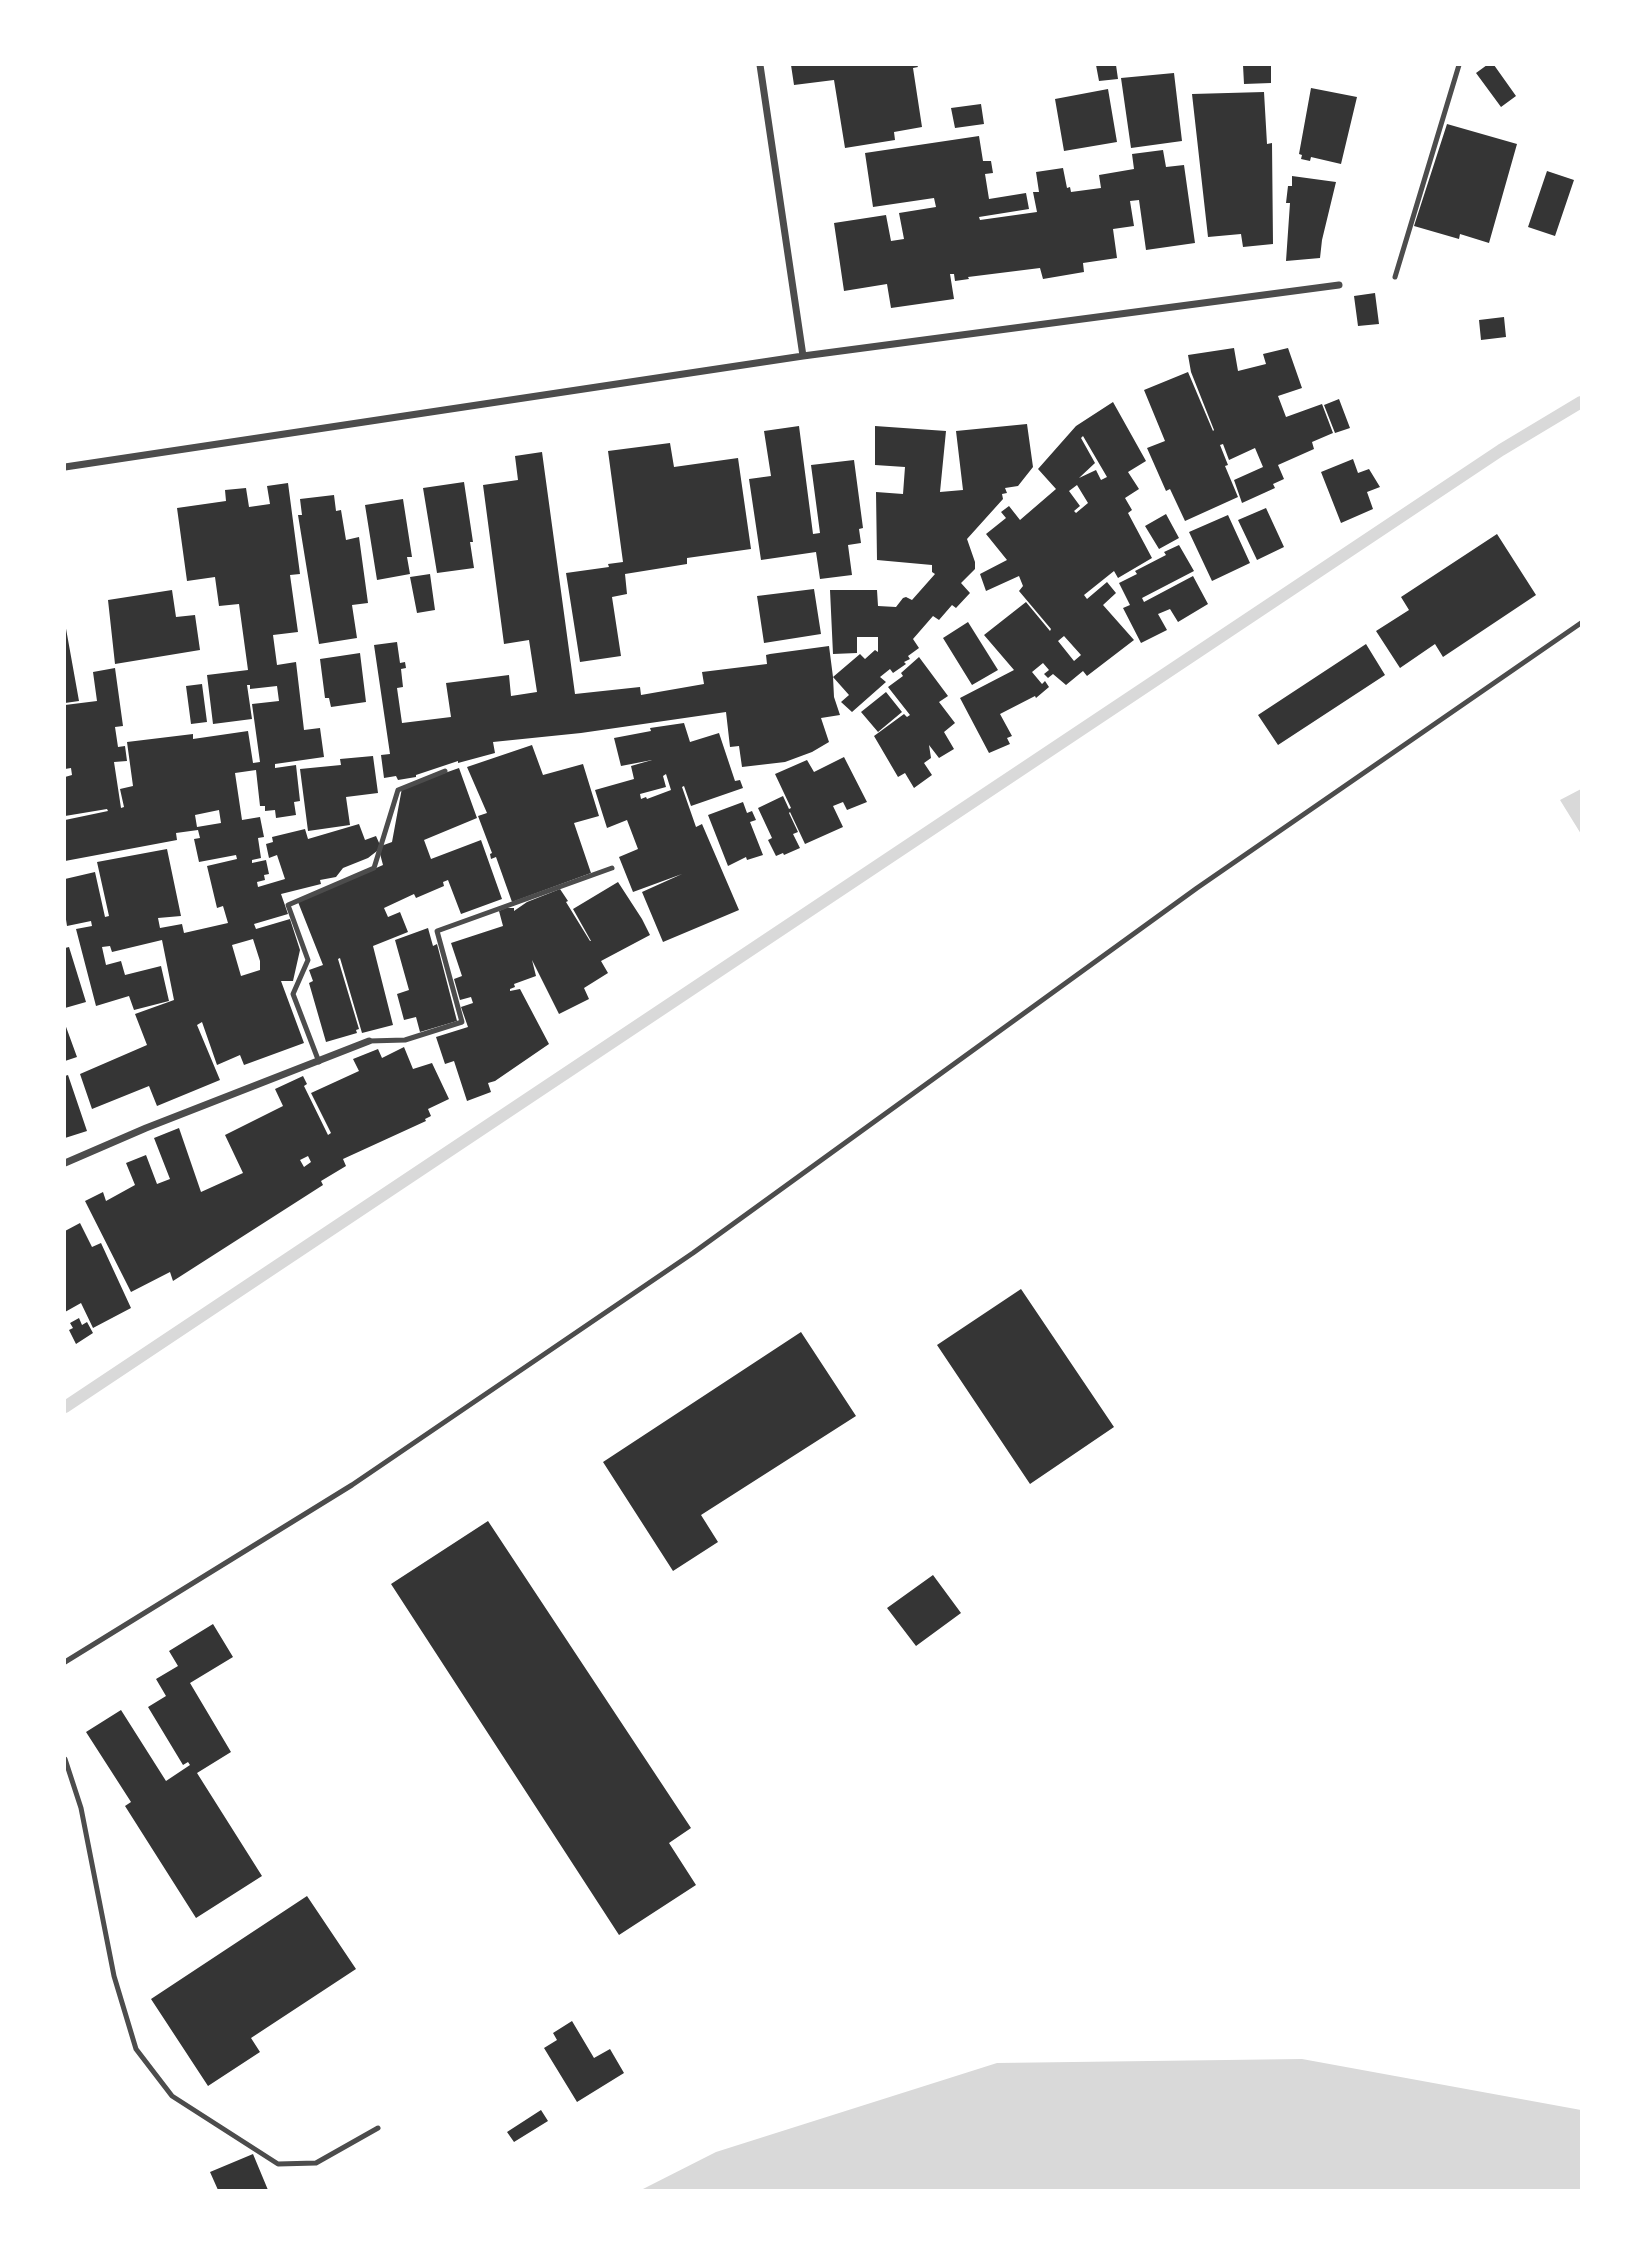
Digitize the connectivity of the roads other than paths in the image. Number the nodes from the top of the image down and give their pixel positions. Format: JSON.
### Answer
{"nodes":[{"id":1,"x":760,"y":65,"type":"edge"},
{"id":2,"x":1459,"y":65,"type":"edge"},
{"id":3,"x":1395,"y":277,"type":"dead end"},
{"id":4,"x":1339,"y":285,"type":"dead end"},
{"id":5,"x":803,"y":356,"type":"junction"},
{"id":6,"x":65,"y":467,"type":"edge"},
{"id":7,"x":1581,"y":623,"type":"edge"},
{"id":8,"x":445,"y":771,"type":"dead end"},
{"id":9,"x":612,"y":868,"type":"dead end"},
{"id":10,"x":369,"y":1041,"type":"joint"},
{"id":11,"x":319,"y":1062,"type":"junction"},
{"id":12,"x":65,"y":1163,"type":"edge"},
{"id":13,"x":65,"y":1662,"type":"edge"},
{"id":14,"x":65,"y":1759,"type":"edge"},
{"id":15,"x":378,"y":2129,"type":"dead end"}],
"edges":[{"from":1,"to":5,"type":"street"},
{"from":2,"to":3,"type":"lane"},
{"from":4,"to":5,"type":"street"},
{"from":5,"to":6,"type":"street"},
{"from":7,"to":13,"type":"lane"},
{"from":8,"to":11,"type":"lane"},
{"from":9,"to":10,"type":"lane"},
{"from":10,"to":11,"type":"street"},
{"from":11,"to":12,"type":"street"},
{"from":14,"to":15,"type":"lane"}]}
